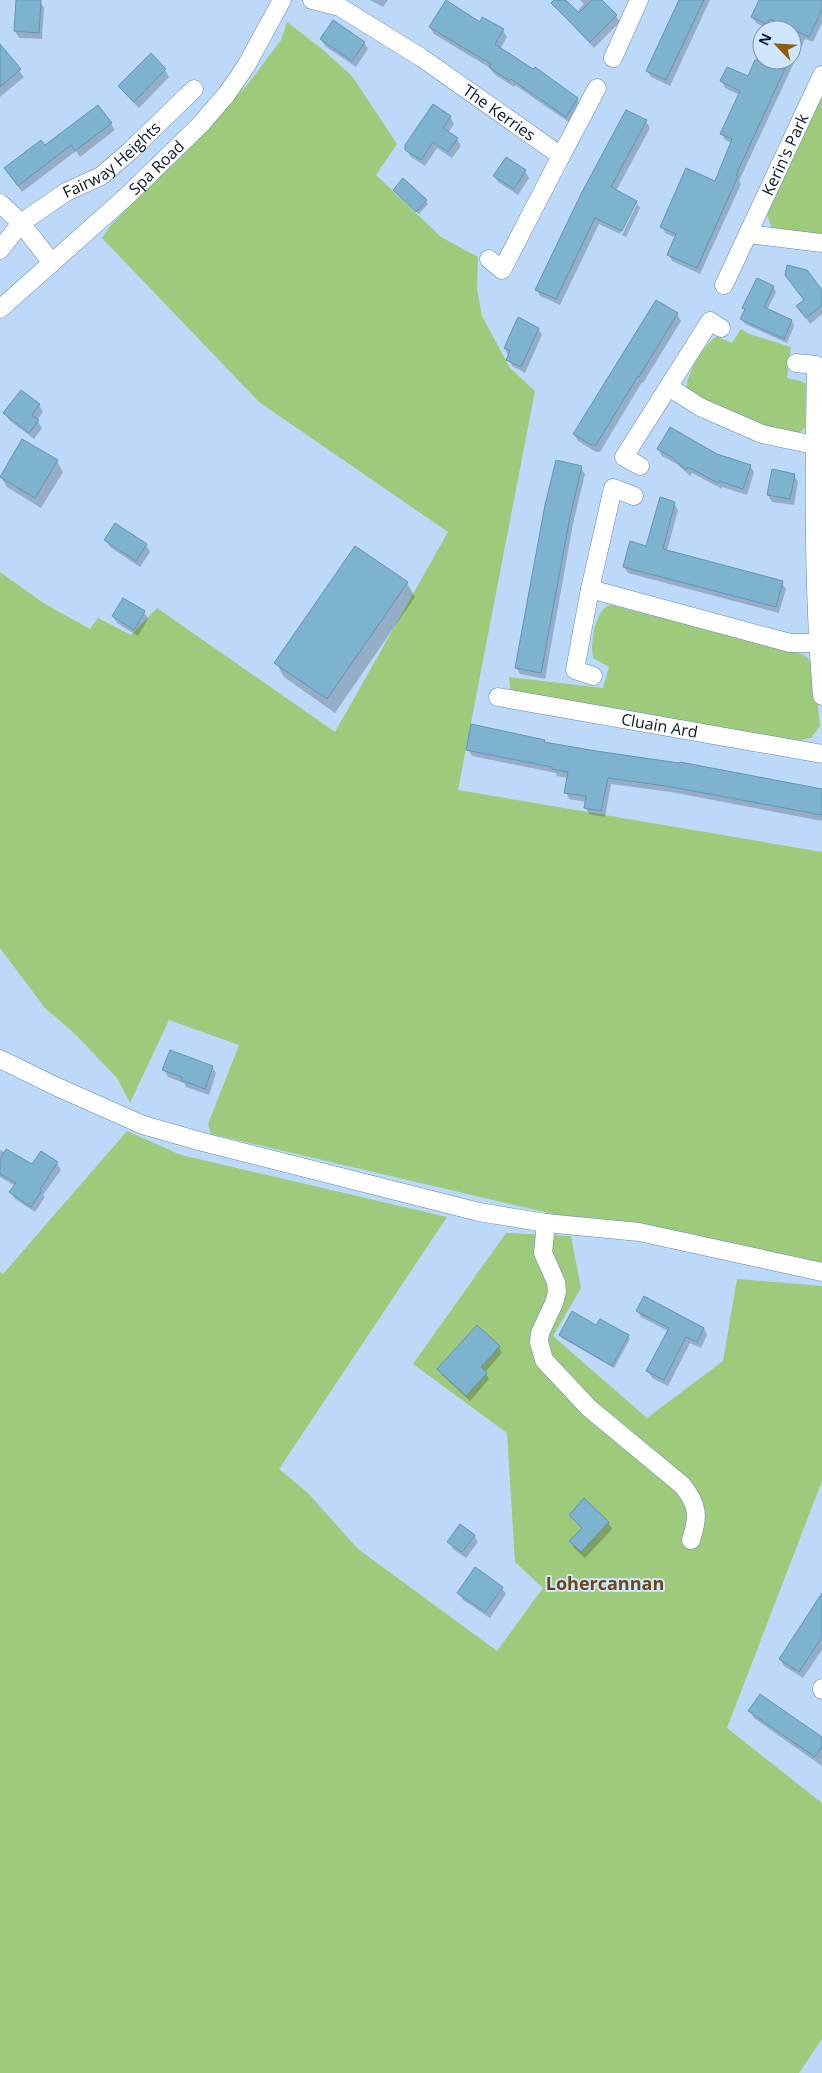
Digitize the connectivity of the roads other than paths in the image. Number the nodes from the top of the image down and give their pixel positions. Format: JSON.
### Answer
{"nodes":[{"id":1,"x":282,"y":0,"type":"edge"},
{"id":2,"x":312,"y":0,"type":"edge"},
{"id":3,"x":639,"y":0,"type":"edge"},
{"id":4,"x":613,"y":58,"type":"dead end"},
{"id":5,"x":822,"y":75,"type":"edge"},
{"id":6,"x":597,"y":88,"type":"dead end"},
{"id":7,"x":194,"y":89,"type":"dead end"},
{"id":8,"x":562,"y":156,"type":"junction"},
{"id":9,"x":0,"y":203,"type":"edge"},
{"id":10,"x":21,"y":223,"type":"junction"},
{"id":11,"x":748,"y":234,"type":"junction"},
{"id":12,"x":822,"y":244,"type":"edge"},
{"id":13,"x":0,"y":250,"type":"edge"},
{"id":14,"x":489,"y":259,"type":"dead end"},
{"id":15,"x":52,"y":263,"type":"junction"},
{"id":16,"x":724,"y":285,"type":"dead end"},
{"id":17,"x":0,"y":308,"type":"edge"},
{"id":18,"x":721,"y":328,"type":"dead end"},
{"id":19,"x":796,"y":363,"type":"dead end"},
{"id":20,"x":669,"y":387,"type":"junction"},
{"id":21,"x":814,"y":445,"type":"junction"},
{"id":22,"x":640,"y":466,"type":"dead end"},
{"id":23,"x":634,"y":496,"type":"dead end"},
{"id":24,"x":590,"y":590,"type":"junction"},
{"id":25,"x":819,"y":601,"type":"edge"},
{"id":26,"x":817,"y":642,"type":"junction"},
{"id":27,"x":593,"y":676,"type":"dead end"},
{"id":28,"x":822,"y":696,"type":"edge"},
{"id":29,"x":498,"y":697,"type":"dead end"},
{"id":30,"x":822,"y":754,"type":"edge"},
{"id":31,"x":0,"y":1059,"type":"edge"},
{"id":32,"x":546,"y":1223,"type":"junction"},
{"id":33,"x":822,"y":1272,"type":"edge"},
{"id":34,"x":691,"y":1540,"type":"dead end"}],
"edges":[{"from":1,"to":15,"type":"street","name":"Spa Road"},
{"from":2,"to":8,"type":"street","name":"The Kerries"},
{"from":3,"to":4,"type":"street"},
{"from":5,"to":11,"type":"street","name":"Kerin's Park"},
{"from":6,"to":8,"type":"street"},
{"from":7,"to":10,"type":"street","name":"Fairway Heights"},
{"from":8,"to":14,"type":"street"},
{"from":9,"to":10,"type":"street"},
{"from":10,"to":13,"type":"street","name":"Fairway Heights"},
{"from":10,"to":15,"type":"street"},
{"from":11,"to":12,"type":"street"},
{"from":11,"to":16,"type":"street","name":"Kerin's Park"},
{"from":15,"to":17,"type":"street","name":"Spa Road"},
{"from":18,"to":20,"type":"street"},
{"from":19,"to":21,"type":"street"},
{"from":20,"to":21,"type":"street"},
{"from":20,"to":22,"type":"street"},
{"from":21,"to":25,"type":"street"},
{"from":23,"to":24,"type":"street"},
{"from":24,"to":26,"type":"street"},
{"from":24,"to":27,"type":"street"},
{"from":25,"to":26,"type":"street"},
{"from":26,"to":28,"type":"street"},
{"from":29,"to":30,"type":"street","name":"Cluain Ard"},
{"from":31,"to":32,"type":"street"},
{"from":32,"to":33,"type":"street"},
{"from":32,"to":34,"type":"street"}]}
